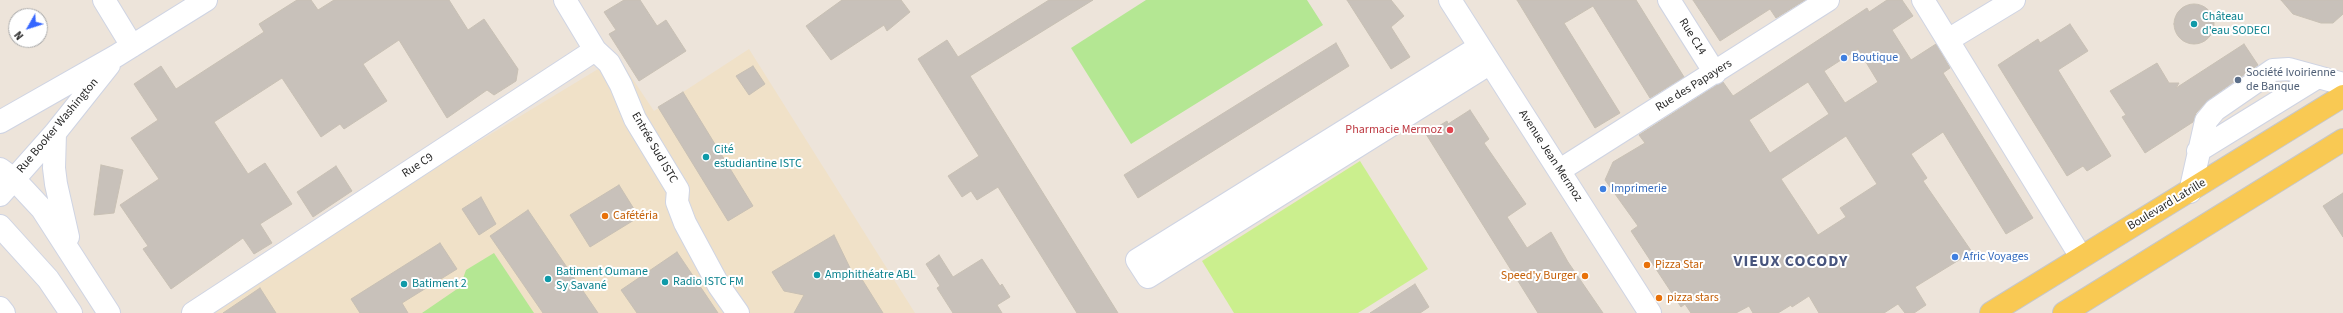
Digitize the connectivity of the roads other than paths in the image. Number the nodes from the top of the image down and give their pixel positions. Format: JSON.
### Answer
{"nodes":[{"id":1,"x":104,"y":0,"type":"edge"},
{"id":2,"x":206,"y":0,"type":"edge"},
{"id":3,"x":565,"y":0,"type":"edge"},
{"id":4,"x":1450,"y":0,"type":"edge"},
{"id":5,"x":1669,"y":0,"type":"edge"},
{"id":6,"x":1828,"y":0,"type":"edge"},
{"id":7,"x":1923,"y":0,"type":"edge"},
{"id":8,"x":2014,"y":0,"type":"edge"},
{"id":9,"x":1948,"y":40,"type":"junction"},
{"id":10,"x":595,"y":50,"type":"junction"},
{"id":11,"x":124,"y":51,"type":"junction"},
{"id":12,"x":1484,"y":56,"type":"junction"},
{"id":13,"x":1715,"y":73,"type":"junction"},
{"id":14,"x":2318,"y":77,"type":"junction"},
{"id":15,"x":2343,"y":84,"type":"edge"},
{"id":16,"x":2343,"y":96,"type":"edge"},
{"id":17,"x":0,"y":122,"type":"edge"},
{"id":18,"x":55,"y":133,"type":"junction"},
{"id":19,"x":2343,"y":140,"type":"edge"},
{"id":20,"x":2198,"y":151,"type":"junction"},
{"id":21,"x":1560,"y":170,"type":"junction"},
{"id":22,"x":5,"y":181,"type":"edge"},
{"id":23,"x":2190,"y":192,"type":"junction"},
{"id":24,"x":0,"y":226,"type":"edge"},
{"id":25,"x":73,"y":254,"type":"junction"},
{"id":26,"x":2081,"y":258,"type":"junction"},
{"id":27,"x":1143,"y":268,"type":"dead end"},
{"id":28,"x":0,"y":308,"type":"edge"},
{"id":29,"x":4,"y":313,"type":"edge"},
{"id":30,"x":71,"y":313,"type":"edge"},
{"id":31,"x":109,"y":313,"type":"edge"},
{"id":32,"x":193,"y":313,"type":"edge"},
{"id":33,"x":738,"y":313,"type":"edge"},
{"id":34,"x":1650,"y":313,"type":"edge"},
{"id":35,"x":1991,"y":313,"type":"edge"},
{"id":36,"x":2064,"y":313,"type":"edge"}],
"edges":[{"from":1,"to":11,"type":"street"},
{"from":2,"to":11,"type":"street","name":"Rue Booker Washington"},
{"from":3,"to":10,"type":"street"},
{"from":4,"to":12,"type":"street","name":"Avenue Jean Mermoz"},
{"from":5,"to":13,"type":"street","name":"Rue C14"},
{"from":6,"to":13,"type":"street","name":"Rue des Papayers"},
{"from":7,"to":9,"type":"street"},
{"from":8,"to":9,"type":"street"},
{"from":9,"to":26,"type":"street"},
{"from":10,"to":32,"type":"street","name":"Rue C9"},
{"from":10,"to":33,"type":"street","name":"Entrée Sud ISTC"},
{"from":11,"to":17,"type":"street","name":"Rue Booker Washington"},
{"from":11,"to":18,"type":"street","name":"Rue Booker Washington"},
{"from":12,"to":21,"type":"street","name":"Avenue Jean Mermoz"},
{"from":12,"to":27,"type":"street"},
{"from":13,"to":21,"type":"street","name":"Rue des Papayers"},
{"from":14,"to":15,"type":"street"},
{"from":14,"to":20,"type":"street"},
{"from":14,"to":20,"type":"street"},
{"from":16,"to":23,"type":"main road","name":"Boulevard Latrille"},
{"from":18,"to":22,"type":"street","name":"Rue Booker Washington"},
{"from":18,"to":25,"type":"street"},
{"from":19,"to":36,"type":"main road"},
{"from":20,"to":23,"type":"street"},
{"from":21,"to":34,"type":"street","name":"Avenue Jean Mermoz"},
{"from":22,"to":25,"type":"street"},
{"from":23,"to":26,"type":"main road","name":"Boulevard Latrille"},
{"from":24,"to":30,"type":"street"},
{"from":25,"to":31,"type":"street"},
{"from":26,"to":35,"type":"main road","name":"Boulevard Latrille"},
{"from":28,"to":29,"type":"street"}]}
